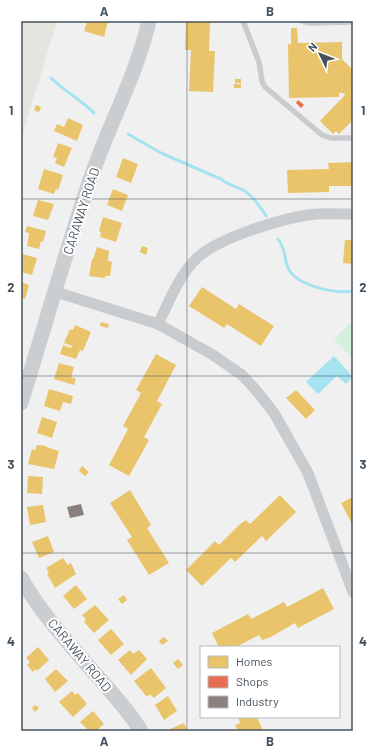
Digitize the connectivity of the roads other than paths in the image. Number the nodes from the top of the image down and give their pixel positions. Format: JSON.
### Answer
{"nodes":[{"id":1,"x":149,"y":21,"type":"edge"},
{"id":2,"x":243,"y":21,"type":"edge"},
{"id":3,"x":302,"y":21,"type":"edge"},
{"id":4,"x":353,"y":22,"type":"edge"},
{"id":5,"x":353,"y":138,"type":"edge"},
{"id":6,"x":353,"y":214,"type":"edge"},
{"id":7,"x":56,"y":292,"type":"junction"},
{"id":8,"x":158,"y":324,"type":"junction"},
{"id":9,"x":21,"y":403,"type":"edge"},
{"id":10,"x":21,"y":578,"type":"edge"},
{"id":11,"x":353,"y":592,"type":"edge"},
{"id":12,"x":141,"y":731,"type":"edge"}],
"edges":[{"from":1,"to":7,"type":"street","name":"CARAWAY ROAD"},
{"from":2,"to":5,"type":"lane"},
{"from":3,"to":4,"type":"lane"},
{"from":6,"to":8,"type":"street"},
{"from":7,"to":8,"type":"street"},
{"from":7,"to":9,"type":"street","name":"CARAWAY ROAD"},
{"from":8,"to":11,"type":"street"},
{"from":10,"to":12,"type":"street","name":"CARAWAY ROAD"}]}
